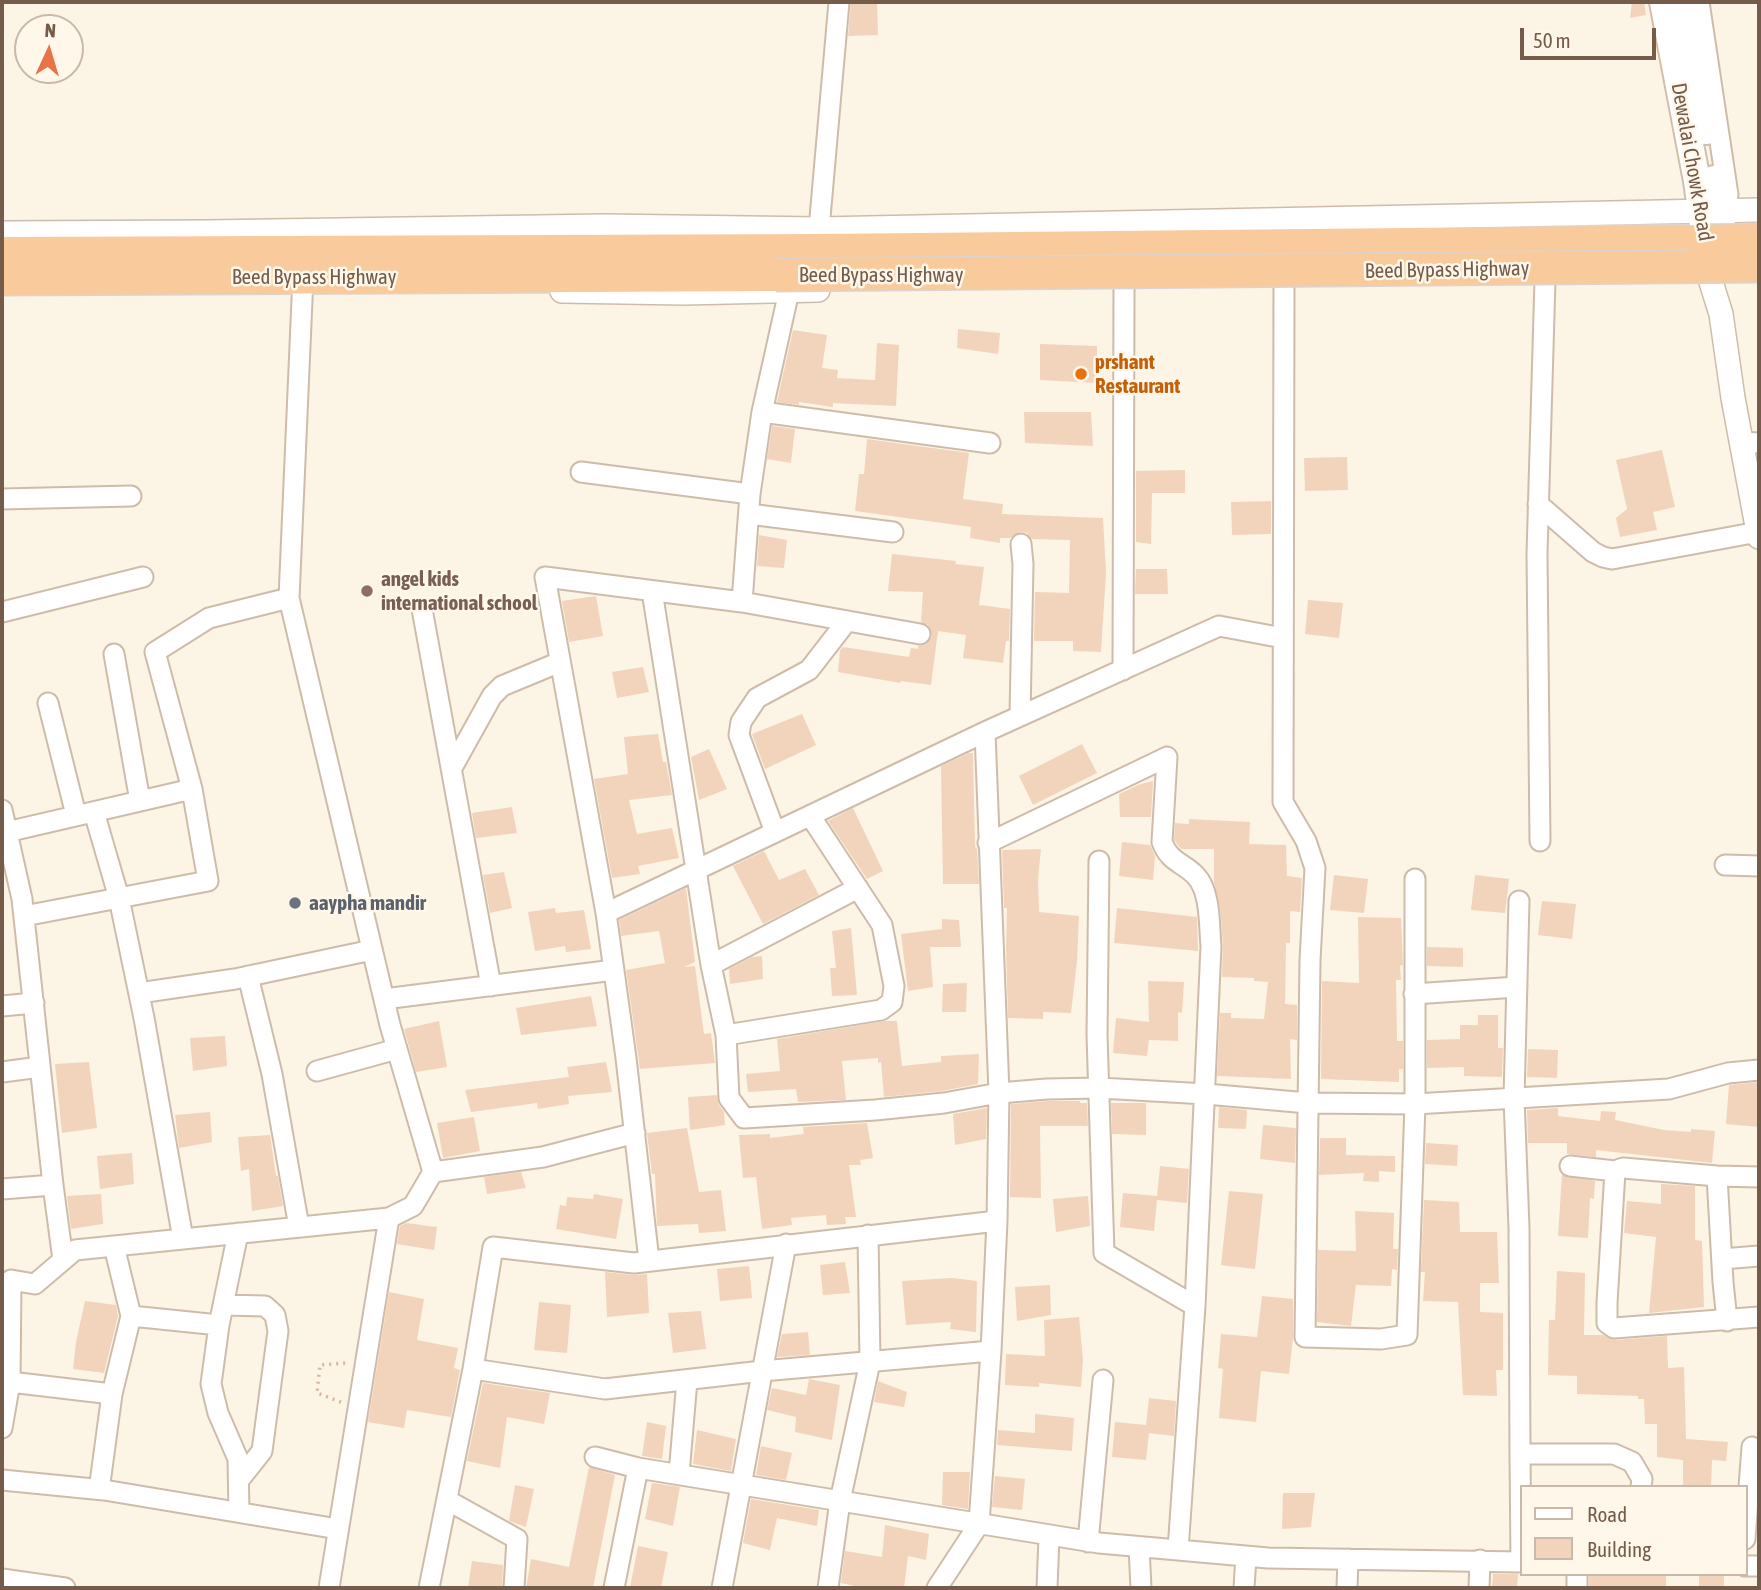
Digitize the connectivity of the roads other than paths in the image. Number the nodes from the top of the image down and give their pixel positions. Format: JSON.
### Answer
{"nodes":[{"id":1,"x":839,"y":2,"type":"edge"},
{"id":2,"x":1663,"y":2,"type":"edge"},
{"id":3,"x":1683,"y":2,"type":"edge"},
{"id":4,"x":1699,"y":2,"type":"edge"},
{"id":5,"x":1717,"y":210,"type":"junction"},
{"id":6,"x":1759,"y":210,"type":"edge"},
{"id":7,"x":819,"y":229,"type":"junction"},
{"id":8,"x":2,"y":233,"type":"edge"},
{"id":9,"x":1759,"y":240,"type":"edge"},
{"id":10,"x":2,"y":253,"type":"edge"},
{"id":11,"x":507,"y":262,"type":"junction"},
{"id":12,"x":1759,"y":266,"type":"edge"},
{"id":13,"x":781,"y":272,"type":"junction"},
{"id":14,"x":2,"y":279,"type":"edge"},
{"id":15,"x":1545,"y":280,"type":"junction"},
{"id":16,"x":1759,"y":281,"type":"edge"},
{"id":17,"x":1722,"y":282,"type":"junction"},
{"id":18,"x":303,"y":283,"type":"junction"},
{"id":19,"x":1284,"y":284,"type":"junction"},
{"id":20,"x":1124,"y":285,"type":"junction"},
{"id":21,"x":2,"y":293,"type":"edge"},
{"id":22,"x":762,"y":412,"type":"junction"},
{"id":23,"x":1750,"y":442,"type":"edge"},
{"id":24,"x":990,"y":443,"type":"dead end"},
{"id":25,"x":581,"y":472,"type":"dead end"},
{"id":26,"x":750,"y":494,"type":"junction"},
{"id":27,"x":131,"y":496,"type":"dead end"},
{"id":28,"x":2,"y":499,"type":"edge"},
{"id":29,"x":1538,"y":512,"type":"junction"},
{"id":30,"x":749,"y":514,"type":"junction"},
{"id":31,"x":893,"y":532,"type":"dead end"},
{"id":32,"x":1759,"y":535,"type":"edge"},
{"id":33,"x":1021,"y":544,"type":"dead end"},
{"id":34,"x":143,"y":577,"type":"dead end"},
{"id":35,"x":652,"y":591,"type":"junction"},
{"id":36,"x":289,"y":598,"type":"junction"},
{"id":37,"x":742,"y":602,"type":"junction"},
{"id":38,"x":422,"y":609,"type":"dead end"},
{"id":39,"x":2,"y":612,"type":"edge"},
{"id":40,"x":847,"y":621,"type":"junction"},
{"id":41,"x":920,"y":634,"type":"dead end"},
{"id":42,"x":1283,"y":638,"type":"junction"},
{"id":43,"x":114,"y":654,"type":"dead end"},
{"id":44,"x":561,"y":662,"type":"junction"},
{"id":45,"x":1123,"y":670,"type":"junction"},
{"id":46,"x":48,"y":702,"type":"dead end"},
{"id":47,"x":1020,"y":716,"type":"junction"},
{"id":48,"x":985,"y":732,"type":"junction"},
{"id":49,"x":452,"y":768,"type":"junction"},
{"id":50,"x":192,"y":789,"type":"junction"},
{"id":51,"x":140,"y":801,"type":"junction"},
{"id":52,"x":2,"y":810,"type":"edge"},
{"id":53,"x":85,"y":813,"type":"junction"},
{"id":54,"x":811,"y":817,"type":"junction"},
{"id":55,"x":5,"y":832,"type":"edge"},
{"id":56,"x":775,"y":832,"type":"junction"},
{"id":57,"x":1540,"y":841,"type":"dead end"},
{"id":58,"x":988,"y":843,"type":"junction"},
{"id":59,"x":1099,"y":861,"type":"dead end"},
{"id":60,"x":1725,"y":865,"type":"dead end"},
{"id":61,"x":1759,"y":866,"type":"edge"},
{"id":62,"x":696,"y":870,"type":"junction"},
{"id":63,"x":1415,"y":879,"type":"dead end"},
{"id":64,"x":858,"y":888,"type":"junction"},
{"id":65,"x":119,"y":898,"type":"junction"},
{"id":66,"x":1519,"y":901,"type":"dead end"},
{"id":67,"x":606,"y":913,"type":"junction"},
{"id":68,"x":24,"y":916,"type":"junction"},
{"id":69,"x":372,"y":950,"type":"junction"},
{"id":70,"x":711,"y":965,"type":"junction"},
{"id":71,"x":614,"y":970,"type":"junction"},
{"id":72,"x":248,"y":976,"type":"junction"},
{"id":73,"x":491,"y":986,"type":"junction"},
{"id":74,"x":1517,"y":987,"type":"junction"},
{"id":75,"x":139,"y":993,"type":"junction"},
{"id":76,"x":1415,"y":994,"type":"junction"},
{"id":77,"x":384,"y":999,"type":"junction"},
{"id":78,"x":34,"y":1003,"type":"junction"},
{"id":79,"x":2,"y":1006,"type":"edge"},
{"id":80,"x":726,"y":1035,"type":"junction"},
{"id":81,"x":397,"y":1049,"type":"junction"},
{"id":82,"x":40,"y":1066,"type":"junction"},
{"id":83,"x":1759,"y":1070,"type":"edge"},
{"id":84,"x":317,"y":1071,"type":"dead end"},
{"id":85,"x":2,"y":1072,"type":"edge"},
{"id":86,"x":1100,"y":1088,"type":"junction"},
{"id":87,"x":999,"y":1093,"type":"junction"},
{"id":88,"x":1206,"y":1094,"type":"junction"},
{"id":89,"x":1514,"y":1098,"type":"junction"},
{"id":90,"x":1308,"y":1103,"type":"junction"},
{"id":91,"x":1415,"y":1104,"type":"junction"},
{"id":92,"x":635,"y":1133,"type":"junction"},
{"id":93,"x":1570,"y":1166,"type":"dead end"},
{"id":94,"x":1615,"y":1171,"type":"junction"},
{"id":95,"x":433,"y":1172,"type":"junction"},
{"id":96,"x":1717,"y":1176,"type":"junction"},
{"id":97,"x":1759,"y":1177,"type":"edge"},
{"id":98,"x":53,"y":1185,"type":"junction"},
{"id":99,"x":2,"y":1189,"type":"edge"},
{"id":100,"x":389,"y":1217,"type":"junction"},
{"id":101,"x":997,"y":1221,"type":"junction"},
{"id":102,"x":299,"y":1227,"type":"junction"},
{"id":103,"x":237,"y":1233,"type":"junction"},
{"id":104,"x":869,"y":1235,"type":"junction"},
{"id":105,"x":183,"y":1239,"type":"junction"},
{"id":106,"x":786,"y":1244,"type":"junction"},
{"id":107,"x":114,"y":1246,"type":"junction"},
{"id":108,"x":1759,"y":1256,"type":"edge"},
{"id":109,"x":1722,"y":1259,"type":"junction"},
{"id":110,"x":63,"y":1260,"type":"junction"},
{"id":111,"x":649,"y":1261,"type":"junction"},
{"id":112,"x":6,"y":1281,"type":"edge"},
{"id":113,"x":224,"y":1305,"type":"junction"},
{"id":114,"x":1195,"y":1306,"type":"junction"},
{"id":115,"x":131,"y":1315,"type":"junction"},
{"id":116,"x":1759,"y":1317,"type":"edge"},
{"id":117,"x":1727,"y":1321,"type":"junction"},
{"id":118,"x":219,"y":1325,"type":"junction"},
{"id":119,"x":991,"y":1351,"type":"junction"},
{"id":120,"x":870,"y":1362,"type":"junction"},
{"id":121,"x":473,"y":1369,"type":"junction"},
{"id":122,"x":762,"y":1371,"type":"junction"},
{"id":123,"x":687,"y":1380,"type":"junction"},
{"id":124,"x":1103,"y":1380,"type":"dead end"},
{"id":125,"x":10,"y":1382,"type":"junction"},
{"id":126,"x":112,"y":1394,"type":"junction"},
{"id":127,"x":2,"y":1428,"type":"edge"},
{"id":128,"x":1752,"y":1447,"type":"dead end"},
{"id":129,"x":1520,"y":1454,"type":"junction"},
{"id":130,"x":595,"y":1457,"type":"dead end"},
{"id":131,"x":638,"y":1468,"type":"junction"},
{"id":132,"x":679,"y":1474,"type":"junction"},
{"id":133,"x":2,"y":1480,"type":"edge"},
{"id":134,"x":239,"y":1480,"type":"junction"},
{"id":135,"x":742,"y":1484,"type":"junction"},
{"id":136,"x":1520,"y":1485,"type":"edge"},
{"id":137,"x":1641,"y":1485,"type":"edge"},
{"id":138,"x":103,"y":1490,"type":"junction"},
{"id":139,"x":447,"y":1500,"type":"junction"},
{"id":140,"x":840,"y":1501,"type":"junction"},
{"id":141,"x":239,"y":1512,"type":"junction"},
{"id":142,"x":1747,"y":1513,"type":"edge"},
{"id":143,"x":979,"y":1524,"type":"junction"},
{"id":144,"x":338,"y":1529,"type":"junction"},
{"id":145,"x":1049,"y":1537,"type":"junction"},
{"id":146,"x":1088,"y":1542,"type":"junction"},
{"id":147,"x":1139,"y":1547,"type":"junction"},
{"id":148,"x":1178,"y":1550,"type":"junction"},
{"id":149,"x":1246,"y":1556,"type":"junction"},
{"id":150,"x":1348,"y":1559,"type":"junction"},
{"id":151,"x":1480,"y":1560,"type":"junction"},
{"id":152,"x":1520,"y":1562,"type":"edge"},
{"id":153,"x":2,"y":1579,"type":"edge"},
{"id":154,"x":65,"y":1588,"type":"edge"},
{"id":155,"x":329,"y":1588,"type":"edge"},
{"id":156,"x":429,"y":1588,"type":"edge"},
{"id":157,"x":514,"y":1588,"type":"edge"},
{"id":158,"x":614,"y":1588,"type":"edge"},
{"id":159,"x":722,"y":1588,"type":"edge"},
{"id":160,"x":831,"y":1588,"type":"edge"},
{"id":161,"x":937,"y":1588,"type":"edge"},
{"id":162,"x":1047,"y":1588,"type":"edge"},
{"id":163,"x":1141,"y":1588,"type":"edge"},
{"id":164,"x":1244,"y":1588,"type":"edge"},
{"id":165,"x":1347,"y":1588,"type":"edge"},
{"id":166,"x":1479,"y":1588,"type":"edge"}],
"edges":[{"from":1,"to":7,"type":"street"},
{"from":2,"to":5,"type":"main road","name":"Dewalai Chowk Road"},
{"from":3,"to":5,"type":"main road","name":"Dewalai Chowk Road"},
{"from":4,"to":5,"type":"street"},
{"from":5,"to":6,"type":"street"},
{"from":5,"to":7,"type":"street"},
{"from":5,"to":17,"type":"main road","name":"Dewalai Chowk Road"},
{"from":7,"to":11,"type":"street"},
{"from":8,"to":11,"type":"street"},
{"from":9,"to":13,"type":"highway","name":"Beed Bypass Highway","bridge":true},
{"from":10,"to":11,"type":"highway","name":"Beed Bypass Highway"},
{"from":11,"to":13,"type":"highway","name":"Beed Bypass Highway"},
{"from":11,"to":18,"type":"highway","name":"Beed Bypass Highway"},
{"from":12,"to":13,"type":"highway","name":"Beed Bypass Highway","bridge":true},
{"from":13,"to":20,"type":"street"},
{"from":13,"to":22,"type":"street"},
{"from":14,"to":18,"type":"highway","name":"Beed Bypass Highway"},
{"from":15,"to":17,"type":"street"},
{"from":15,"to":19,"type":"street"},
{"from":15,"to":29,"type":"street"},
{"from":16,"to":17,"type":"street"},
{"from":17,"to":23,"type":"street"},
{"from":18,"to":21,"type":"street"},
{"from":18,"to":36,"type":"street"},
{"from":19,"to":20,"type":"street"},
{"from":19,"to":42,"type":"street"},
{"from":20,"to":45,"type":"street"},
{"from":22,"to":24,"type":"street"},
{"from":22,"to":26,"type":"street"},
{"from":23,"to":32,"type":"street"},
{"from":25,"to":26,"type":"street"},
{"from":26,"to":30,"type":"street"},
{"from":27,"to":28,"type":"street"},
{"from":29,"to":32,"type":"street"},
{"from":29,"to":57,"type":"street"},
{"from":30,"to":31,"type":"street"},
{"from":30,"to":37,"type":"street"},
{"from":33,"to":47,"type":"street"},
{"from":34,"to":39,"type":"street"},
{"from":35,"to":37,"type":"street"},
{"from":35,"to":44,"type":"street"},
{"from":35,"to":62,"type":"street"},
{"from":36,"to":50,"type":"street"},
{"from":36,"to":69,"type":"street"},
{"from":37,"to":40,"type":"street"},
{"from":38,"to":49,"type":"street"},
{"from":40,"to":41,"type":"street"},
{"from":40,"to":56,"type":"street"},
{"from":42,"to":45,"type":"street"},
{"from":42,"to":90,"type":"street"},
{"from":43,"to":51,"type":"street"},
{"from":44,"to":49,"type":"street"},
{"from":44,"to":67,"type":"street"},
{"from":45,"to":47,"type":"street"},
{"from":46,"to":53,"type":"street"},
{"from":47,"to":48,"type":"street"},
{"from":48,"to":54,"type":"street"},
{"from":48,"to":58,"type":"street"},
{"from":49,"to":73,"type":"street"},
{"from":50,"to":51,"type":"street"},
{"from":50,"to":65,"type":"street"},
{"from":51,"to":53,"type":"street"},
{"from":52,"to":55,"type":"street"},
{"from":53,"to":55,"type":"street"},
{"from":53,"to":65,"type":"street"},
{"from":54,"to":56,"type":"street"},
{"from":54,"to":64,"type":"street"},
{"from":55,"to":68,"type":"street"},
{"from":56,"to":62,"type":"street"},
{"from":58,"to":87,"type":"street"},
{"from":58,"to":88,"type":"street"},
{"from":59,"to":86,"type":"street"},
{"from":60,"to":61,"type":"street"},
{"from":62,"to":67,"type":"street"},
{"from":62,"to":70,"type":"street"},
{"from":63,"to":76,"type":"street"},
{"from":64,"to":70,"type":"street"},
{"from":64,"to":80,"type":"street"},
{"from":65,"to":68,"type":"street"},
{"from":65,"to":75,"type":"street"},
{"from":66,"to":74,"type":"street"},
{"from":67,"to":71,"type":"street"},
{"from":68,"to":78,"type":"street"},
{"from":69,"to":72,"type":"street"},
{"from":69,"to":77,"type":"street"},
{"from":70,"to":80,"type":"street"},
{"from":71,"to":73,"type":"street"},
{"from":71,"to":92,"type":"street"},
{"from":72,"to":75,"type":"street"},
{"from":72,"to":102,"type":"street"},
{"from":73,"to":77,"type":"street"},
{"from":74,"to":76,"type":"street"},
{"from":74,"to":89,"type":"street"},
{"from":75,"to":105,"type":"street"},
{"from":76,"to":91,"type":"street"},
{"from":77,"to":81,"type":"street"},
{"from":78,"to":79,"type":"street"},
{"from":78,"to":82,"type":"street"},
{"from":80,"to":87,"type":"street"},
{"from":81,"to":84,"type":"street"},
{"from":81,"to":95,"type":"street"},
{"from":82,"to":85,"type":"street"},
{"from":82,"to":98,"type":"street"},
{"from":83,"to":89,"type":"street"},
{"from":86,"to":87,"type":"street"},
{"from":86,"to":88,"type":"street"},
{"from":86,"to":114,"type":"street"},
{"from":87,"to":101,"type":"street"},
{"from":88,"to":90,"type":"street"},
{"from":88,"to":114,"type":"street"},
{"from":89,"to":91,"type":"street"},
{"from":89,"to":129,"type":"street"},
{"from":90,"to":91,"type":"street"},
{"from":90,"to":91,"type":"street"},
{"from":92,"to":95,"type":"street"},
{"from":92,"to":111,"type":"street"},
{"from":93,"to":94,"type":"street"},
{"from":94,"to":96,"type":"street"},
{"from":94,"to":117,"type":"street"},
{"from":95,"to":100,"type":"street"},
{"from":96,"to":97,"type":"street"},
{"from":96,"to":109,"type":"street"},
{"from":98,"to":99,"type":"street"},
{"from":98,"to":110,"type":"street"},
{"from":100,"to":102,"type":"street"},
{"from":100,"to":144,"type":"street"},
{"from":101,"to":104,"type":"street"},
{"from":101,"to":119,"type":"street"},
{"from":102,"to":103,"type":"street"},
{"from":103,"to":105,"type":"street"},
{"from":103,"to":113,"type":"street"},
{"from":104,"to":106,"type":"street"},
{"from":104,"to":120,"type":"street"},
{"from":105,"to":107,"type":"street"},
{"from":106,"to":111,"type":"street"},
{"from":106,"to":122,"type":"street"},
{"from":107,"to":110,"type":"street"},
{"from":107,"to":115,"type":"street"},
{"from":108,"to":109,"type":"street"},
{"from":109,"to":117,"type":"street"},
{"from":110,"to":112,"type":"street"},
{"from":111,"to":121,"type":"street"},
{"from":112,"to":125,"type":"street"},
{"from":113,"to":118,"type":"street"},
{"from":113,"to":134,"type":"street"},
{"from":114,"to":148,"type":"street"},
{"from":115,"to":118,"type":"street"},
{"from":115,"to":126,"type":"street"},
{"from":116,"to":117,"type":"street"},
{"from":118,"to":134,"type":"street"},
{"from":119,"to":120,"type":"street"},
{"from":119,"to":143,"type":"street"},
{"from":120,"to":122,"type":"street"},
{"from":120,"to":140,"type":"street"},
{"from":121,"to":123,"type":"street"},
{"from":121,"to":139,"type":"street"},
{"from":122,"to":123,"type":"street"},
{"from":122,"to":135,"type":"street"},
{"from":123,"to":132,"type":"street"},
{"from":124,"to":146,"type":"street"},
{"from":125,"to":126,"type":"street"},
{"from":125,"to":127,"type":"street"},
{"from":126,"to":138,"type":"street"},
{"from":128,"to":142,"type":"street"},
{"from":129,"to":136,"type":"street"},
{"from":129,"to":137,"type":"street"},
{"from":130,"to":131,"type":"street"},
{"from":131,"to":132,"type":"street"},
{"from":131,"to":158,"type":"street"},
{"from":132,"to":135,"type":"street"},
{"from":133,"to":138,"type":"street"},
{"from":134,"to":141,"type":"street"},
{"from":135,"to":140,"type":"street"},
{"from":135,"to":159,"type":"street"},
{"from":138,"to":141,"type":"street"},
{"from":139,"to":156,"type":"street"},
{"from":139,"to":157,"type":"street"},
{"from":140,"to":143,"type":"street"},
{"from":140,"to":160,"type":"street"},
{"from":141,"to":144,"type":"street"},
{"from":143,"to":145,"type":"street"},
{"from":143,"to":161,"type":"street"},
{"from":144,"to":155,"type":"street"},
{"from":145,"to":146,"type":"street"},
{"from":145,"to":162,"type":"street"},
{"from":146,"to":147,"type":"street"},
{"from":147,"to":148,"type":"street"},
{"from":147,"to":163,"type":"street"},
{"from":148,"to":149,"type":"street"},
{"from":149,"to":150,"type":"street"},
{"from":149,"to":164,"type":"street"},
{"from":150,"to":151,"type":"street"},
{"from":150,"to":165,"type":"street"},
{"from":151,"to":152,"type":"street"},
{"from":151,"to":166,"type":"street"},
{"from":153,"to":154,"type":"street"}]}
